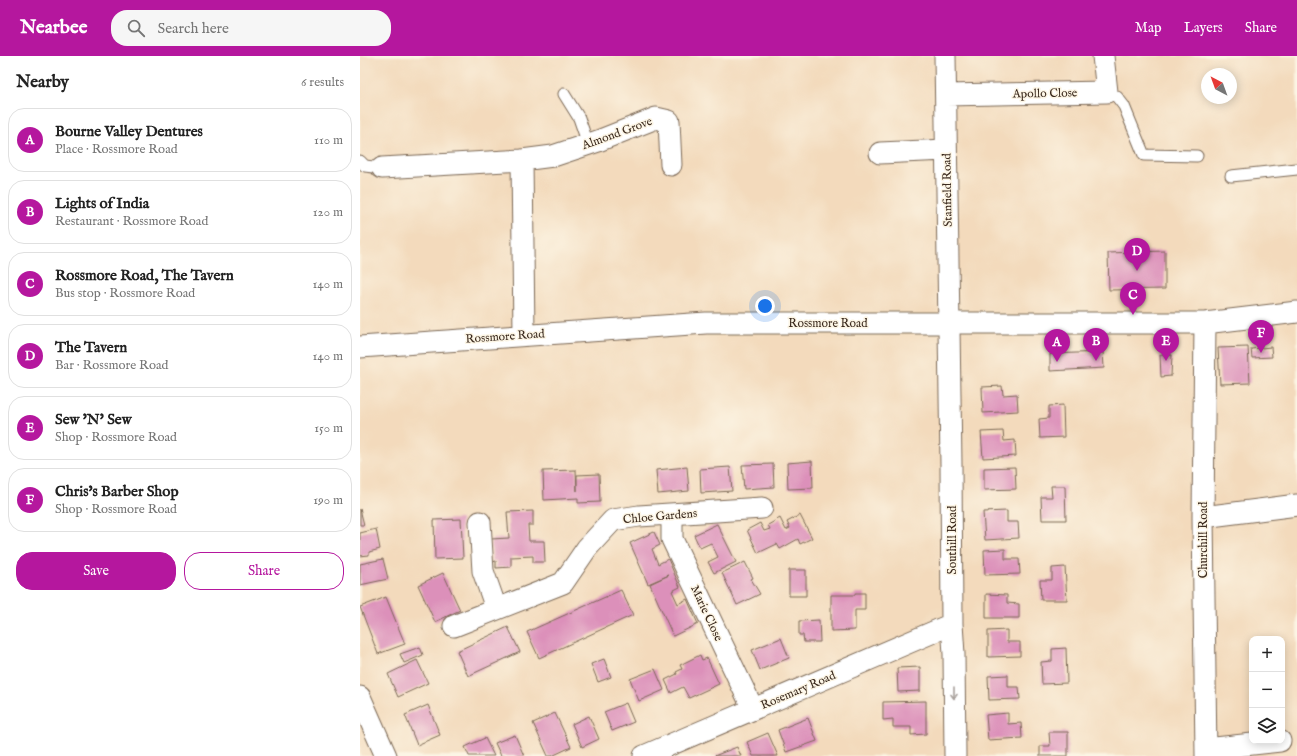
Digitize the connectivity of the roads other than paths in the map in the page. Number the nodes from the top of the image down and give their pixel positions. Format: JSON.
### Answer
{"nodes":[{"id":1,"x":945,"y":56,"type":"edge"},
{"id":2,"x":1103,"y":56,"type":"edge"},
{"id":3,"x":1107,"y":92,"type":"junction"},
{"id":4,"x":564,"y":94,"type":"dead end"},
{"id":5,"x":946,"y":95,"type":"junction"},
{"id":6,"x":588,"y":144,"type":"junction"},
{"id":7,"x":946,"y":150,"type":"junction"},
{"id":8,"x":880,"y":153,"type":"dead end"},
{"id":9,"x":1197,"y":156,"type":"dead end"},
{"id":10,"x":522,"y":160,"type":"junction"},
{"id":11,"x":360,"y":161,"type":"edge"},
{"id":12,"x":671,"y":165,"type":"dead end"},
{"id":13,"x":382,"y":168,"type":"joint"},
{"id":14,"x":1297,"y":169,"type":"edge"},
{"id":15,"x":1231,"y":176,"type":"dead end"},
{"id":16,"x":1297,"y":312,"type":"edge"},
{"id":17,"x":949,"y":323,"type":"junction"},
{"id":18,"x":1205,"y":323,"type":"junction"},
{"id":19,"x":524,"y":335,"type":"junction"},
{"id":20,"x":360,"y":347,"type":"edge"},
{"id":21,"x":1297,"y":505,"type":"edge"},
{"id":22,"x":762,"y":508,"type":"dead end"},
{"id":23,"x":672,"y":514,"type":"junction"},
{"id":24,"x":1203,"y":517,"type":"junction"},
{"id":25,"x":480,"y":522,"type":"dead end"},
{"id":26,"x":496,"y":608,"type":"junction"},
{"id":27,"x":952,"y":624,"type":"junction"},
{"id":28,"x":454,"y":626,"type":"dead end"},
{"id":29,"x":360,"y":697,"type":"edge"},
{"id":30,"x":753,"y":709,"type":"junction"},
{"id":31,"x":1297,"y":739,"type":"edge"},
{"id":32,"x":1285,"y":740,"type":"edge"},
{"id":33,"x":1261,"y":744,"type":"edge"},
{"id":34,"x":1206,"y":752,"type":"edge"},
{"id":35,"x":386,"y":756,"type":"edge"},
{"id":36,"x":644,"y":756,"type":"edge"},
{"id":37,"x":955,"y":756,"type":"edge"}],
"edges":[{"from":1,"to":5,"type":"street","name":"Stanfield Road"},
{"from":2,"to":3,"type":"street"},
{"from":3,"to":5,"type":"street","name":"Apollo Close"},
{"from":3,"to":9,"type":"lane"},
{"from":4,"to":6,"type":"lane"},
{"from":5,"to":7,"type":"street","name":"Stanfield Road"},
{"from":6,"to":10,"type":"street","name":"Almond Grove"},
{"from":6,"to":12,"type":"street","name":"Almond Grove"},
{"from":7,"to":8,"type":"street"},
{"from":7,"to":17,"type":"street","name":"Stanfield Road"},
{"from":10,"to":13,"type":"street","name":"Almond Grove"},
{"from":10,"to":19,"type":"street"},
{"from":11,"to":13,"type":"lane"},
{"from":14,"to":15,"type":"lane"},
{"from":16,"to":18,"type":"street","name":"Rossmore Road"},
{"from":17,"to":18,"type":"street","name":"Rossmore Road"},
{"from":17,"to":19,"type":"street","name":"Rossmore Road"},
{"from":17,"to":27,"type":"street","name":"Southill Road"},
{"from":18,"to":24,"type":"street","name":"Churchill Road"},
{"from":19,"to":20,"type":"street","name":"Rossmore Road"},
{"from":21,"to":24,"type":"street"},
{"from":22,"to":23,"type":"street","name":"Chloe Gardens"},
{"from":23,"to":26,"type":"street","name":"Chloe Gardens"},
{"from":23,"to":30,"type":"street","name":"Marie Close"},
{"from":24,"to":34,"type":"street","name":"Churchill Road"},
{"from":25,"to":26,"type":"street"},
{"from":26,"to":28,"type":"street","name":"Chloe Gardens"},
{"from":27,"to":30,"type":"street","name":"Rosemary Road"},
{"from":27,"to":37,"type":"street","name":"Southill Road","one_way":true},
{"from":29,"to":35,"type":"street"},
{"from":30,"to":36,"type":"street","name":"Rosemary Road"},
{"from":31,"to":32,"type":"street"},
{"from":33,"to":34,"type":"street"}]}
